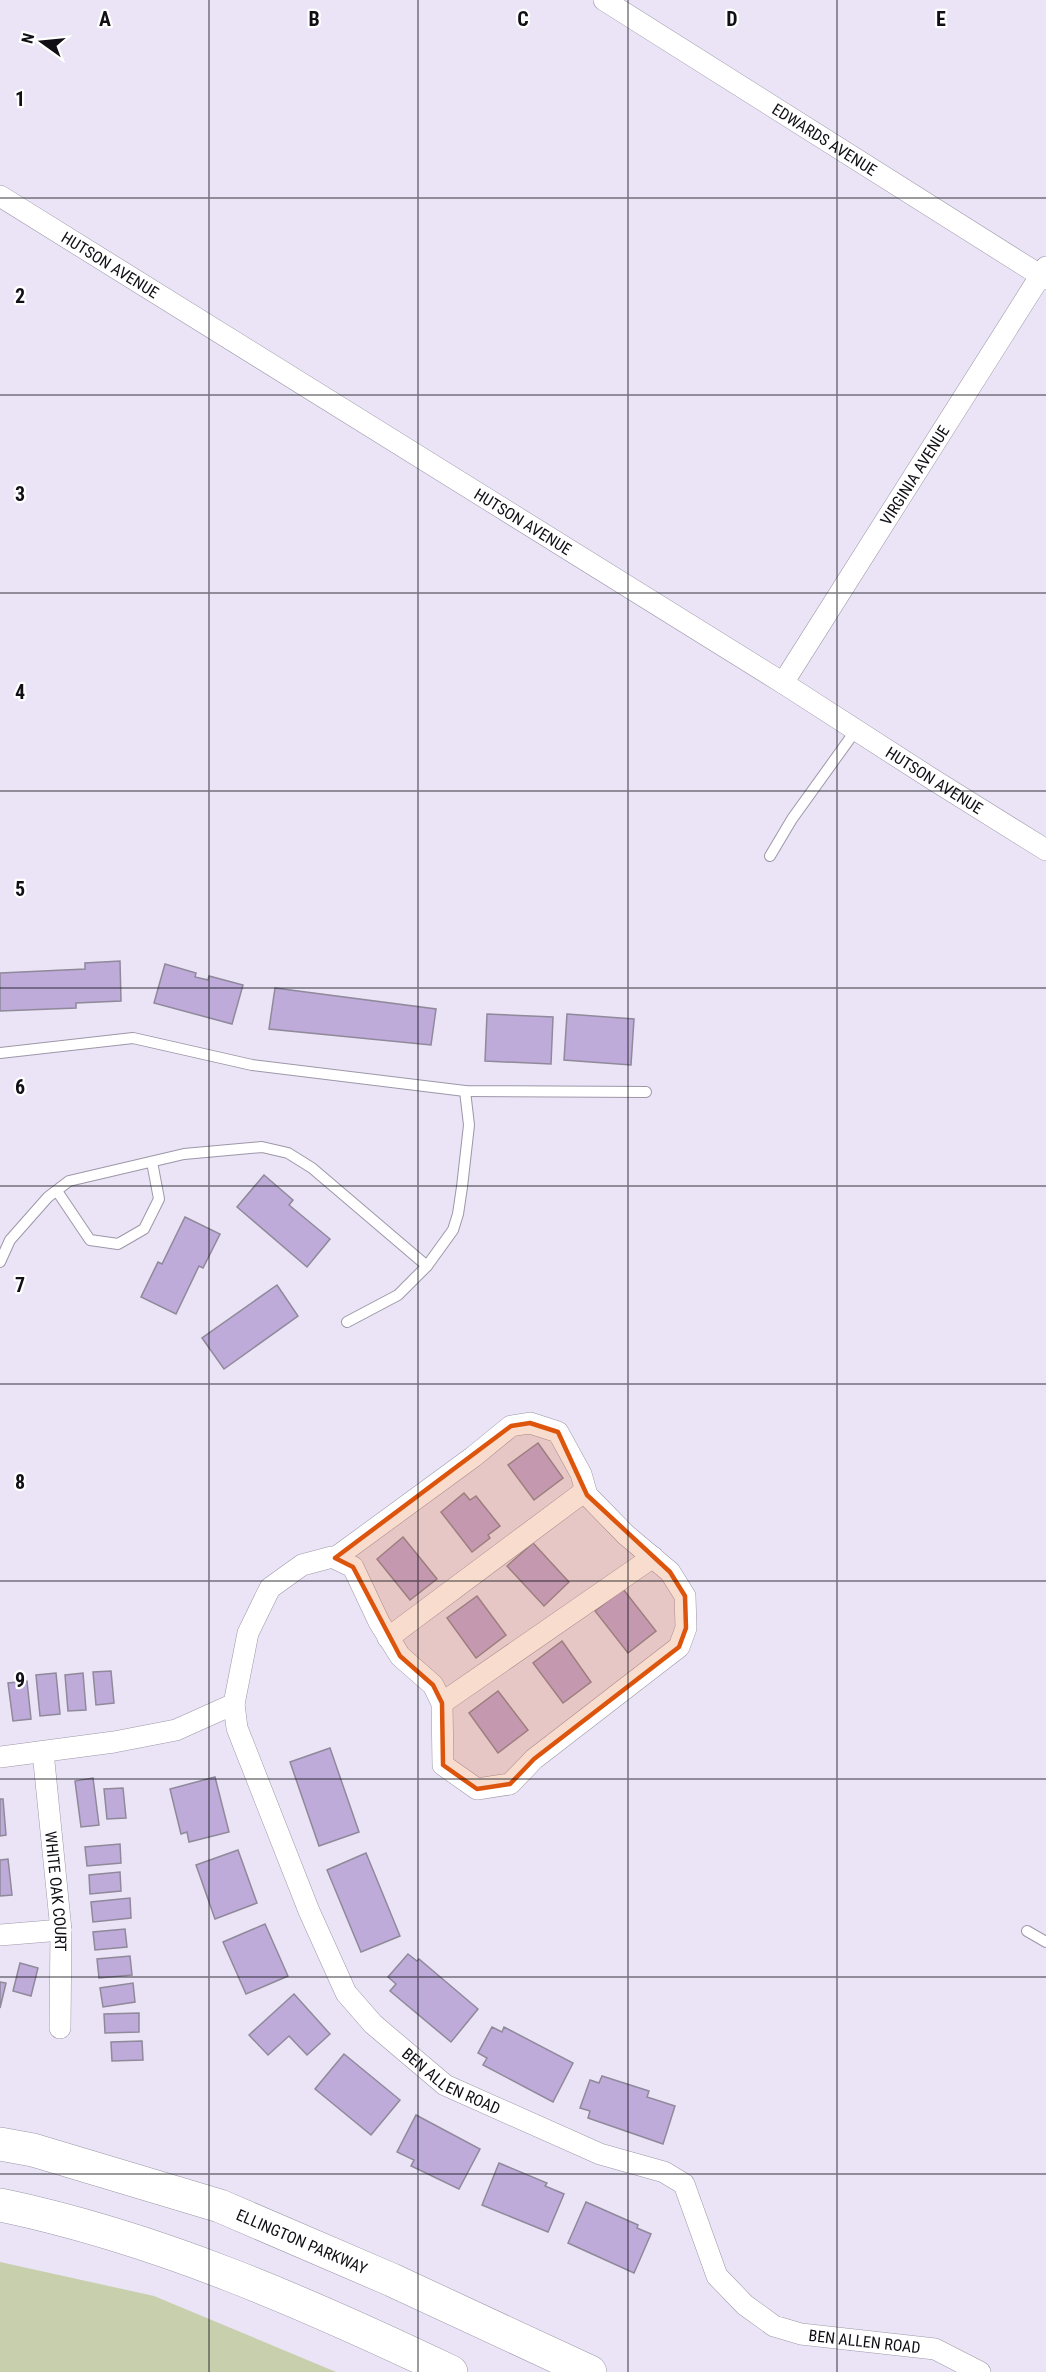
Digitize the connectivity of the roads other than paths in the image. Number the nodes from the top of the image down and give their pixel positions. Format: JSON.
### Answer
{"nodes":[{"id":1,"x":604,"y":0,"type":"edge"},
{"id":2,"x":0,"y":196,"type":"edge"},
{"id":3,"x":1044,"y":273,"type":"edge"},
{"id":4,"x":783,"y":683,"type":"junction"},
{"id":5,"x":856,"y":730,"type":"junction"},
{"id":6,"x":1046,"y":850,"type":"edge"},
{"id":7,"x":770,"y":856,"type":"dead end"},
{"id":8,"x":0,"y":1053,"type":"edge"},
{"id":9,"x":465,"y":1091,"type":"junction"},
{"id":10,"x":646,"y":1092,"type":"dead end"},
{"id":11,"x":152,"y":1162,"type":"junction"},
{"id":12,"x":57,"y":1191,"type":"junction"},
{"id":13,"x":0,"y":1262,"type":"edge"},
{"id":14,"x":427,"y":1266,"type":"junction"},
{"id":15,"x":347,"y":1322,"type":"dead end"},
{"id":16,"x":585,"y":1491,"type":"junction"},
{"id":17,"x":653,"y":1557,"type":"junction"},
{"id":18,"x":335,"y":1558,"type":"junction"},
{"id":19,"x":388,"y":1638,"type":"junction"},
{"id":20,"x":442,"y":1703,"type":"junction"},
{"id":21,"x":234,"y":1704,"type":"junction"},
{"id":22,"x":43,"y":1752,"type":"junction"},
{"id":23,"x":0,"y":1757,"type":"edge"},
{"id":24,"x":61,"y":1930,"type":"junction"},
{"id":25,"x":1027,"y":1931,"type":"dead end"},
{"id":26,"x":0,"y":1935,"type":"edge"},
{"id":27,"x":1046,"y":1942,"type":"edge"},
{"id":28,"x":60,"y":2028,"type":"dead end"},
{"id":29,"x":0,"y":2144,"type":"edge"},
{"id":30,"x":0,"y":2205,"type":"edge"},
{"id":31,"x":451,"y":2372,"type":"edge"},
{"id":32,"x":590,"y":2372,"type":"edge"},
{"id":33,"x":980,"y":2372,"type":"edge"}],
"edges":[{"from":1,"to":3,"type":"street","name":"EDWARDS AVENUE"},
{"from":2,"to":4,"type":"street","name":"HUTSON AVENUE"},
{"from":3,"to":4,"type":"street","name":"VIRGINIA AVENUE"},
{"from":4,"to":5,"type":"street","name":"HUTSON AVENUE"},
{"from":5,"to":6,"type":"street","name":"HUTSON AVENUE"},
{"from":5,"to":7,"type":"lane"},
{"from":8,"to":9,"type":"lane"},
{"from":9,"to":10,"type":"lane"},
{"from":9,"to":14,"type":"lane"},
{"from":11,"to":12,"type":"lane"},
{"from":11,"to":12,"type":"lane"},
{"from":11,"to":14,"type":"lane"},
{"from":12,"to":13,"type":"lane"},
{"from":14,"to":15,"type":"lane"},
{"from":16,"to":17,"type":"street"},
{"from":16,"to":18,"type":"street"},
{"from":16,"to":19,"type":"street"},
{"from":17,"to":20,"type":"street"},
{"from":17,"to":20,"type":"street"},
{"from":18,"to":19,"type":"street"},
{"from":18,"to":21,"type":"street","name":"BEN ALLEN ROAD"},
{"from":19,"to":20,"type":"street"},
{"from":21,"to":22,"type":"street"},
{"from":21,"to":33,"type":"street","name":"BEN ALLEN ROAD"},
{"from":22,"to":23,"type":"street"},
{"from":22,"to":24,"type":"street","name":"WHITE OAK COURT"},
{"from":24,"to":26,"type":"street"},
{"from":24,"to":28,"type":"street","name":"WHITE OAK COURT"},
{"from":25,"to":27,"type":"lane"},
{"from":29,"to":32,"type":"highway","name":"ELLINGTON PARKWAY"},
{"from":30,"to":31,"type":"highway"}]}
